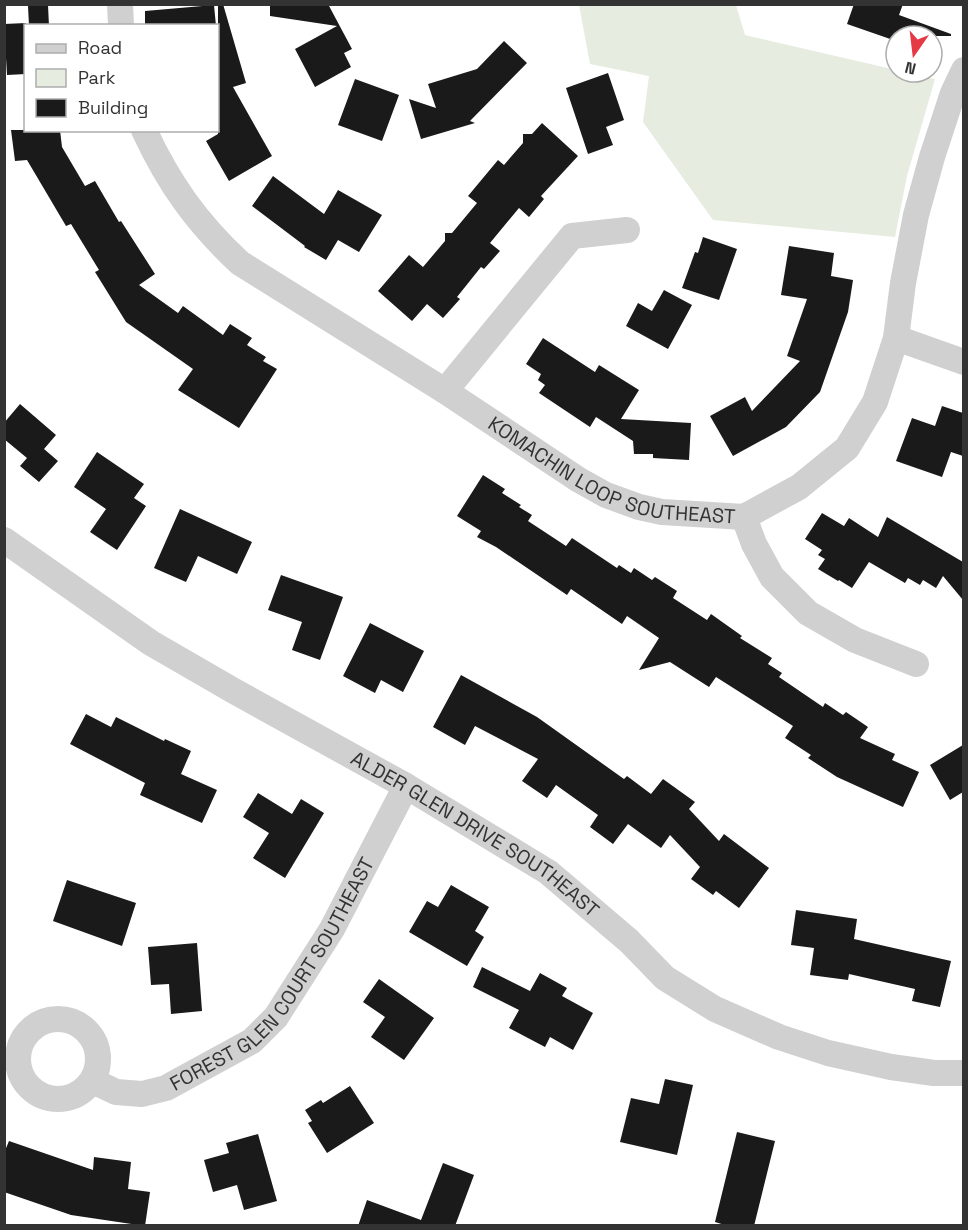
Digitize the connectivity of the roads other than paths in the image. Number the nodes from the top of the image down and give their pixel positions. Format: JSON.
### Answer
{"nodes":[{"id":1,"x":120,"y":4,"type":"edge"},
{"id":2,"x":120,"y":24,"type":"edge"},
{"id":3,"x":963,"y":69,"type":"edge"},
{"id":4,"x":145,"y":132,"type":"edge"},
{"id":5,"x":627,"y":230,"type":"dead end"},
{"id":6,"x":896,"y":338,"type":"junction"},
{"id":7,"x":963,"y":362,"type":"edge"},
{"id":8,"x":445,"y":391,"type":"junction"},
{"id":9,"x":744,"y":517,"type":"junction"},
{"id":10,"x":4,"y":540,"type":"edge"},
{"id":11,"x":916,"y":664,"type":"dead end"},
{"id":12,"x":406,"y":786,"type":"junction"},
{"id":13,"x":963,"y":1073,"type":"edge"},
{"id":14,"x":93,"y":1081,"type":"dead end"}],
"edges":[{"from":1,"to":2,"type":"street"},
{"from":3,"to":6,"type":"street","name":"KOMACHIN LOOP SOUTHEAST"},
{"from":4,"to":8,"type":"street","name":"KOMACHIN LOOP SOUTHEAST"},
{"from":5,"to":8,"type":"street"},
{"from":6,"to":7,"type":"street"},
{"from":6,"to":9,"type":"street","name":"KOMACHIN LOOP SOUTHEAST"},
{"from":8,"to":9,"type":"street","name":"KOMACHIN LOOP SOUTHEAST"},
{"from":9,"to":11,"type":"street"},
{"from":10,"to":12,"type":"street","name":"ALDER GLEN DRIVE SOUTHEAST"},
{"from":12,"to":13,"type":"street","name":"ALDER GLEN DRIVE SOUTHEAST"},
{"from":12,"to":14,"type":"street","name":"FOREST GLEN COURT SOUTHEAST"}]}
